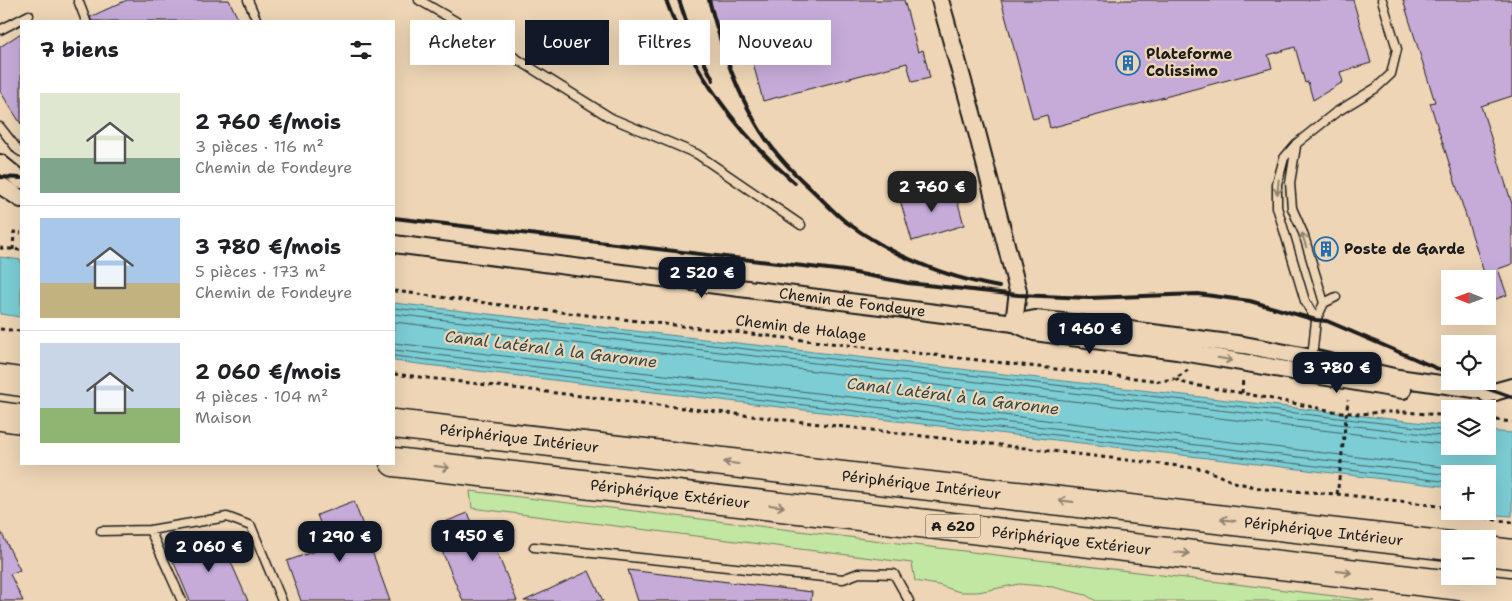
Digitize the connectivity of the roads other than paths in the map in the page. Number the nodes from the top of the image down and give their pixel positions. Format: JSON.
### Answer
{"nodes":[{"id":1,"x":78,"y":0,"type":"edge"},
{"id":2,"x":248,"y":0,"type":"edge"},
{"id":3,"x":419,"y":0,"type":"edge"},
{"id":4,"x":940,"y":0,"type":"edge"},
{"id":5,"x":1382,"y":0,"type":"edge"},
{"id":6,"x":29,"y":15,"type":"dead end"},
{"id":7,"x":86,"y":20,"type":"edge"},
{"id":8,"x":257,"y":20,"type":"edge"},
{"id":9,"x":0,"y":30,"type":"edge"},
{"id":10,"x":0,"y":127,"type":"edge"},
{"id":11,"x":1296,"y":144,"type":"junction"},
{"id":12,"x":20,"y":151,"type":"edge"},
{"id":13,"x":0,"y":164,"type":"edge"},
{"id":14,"x":20,"y":179,"type":"edge"},
{"id":15,"x":0,"y":185,"type":"edge"},
{"id":16,"x":20,"y":198,"type":"edge"},
{"id":17,"x":801,"y":225,"type":"dead end"},
{"id":18,"x":395,"y":244,"type":"edge"},
{"id":19,"x":1336,"y":297,"type":"dead end"},
{"id":20,"x":1324,"y":303,"type":"junction"},
{"id":21,"x":1316,"y":320,"type":"junction"},
{"id":22,"x":1014,"y":323,"type":"junction"},
{"id":23,"x":1311,"y":366,"type":"junction"},
{"id":24,"x":0,"y":380,"type":"edge"},
{"id":25,"x":20,"y":382,"type":"edge"},
{"id":26,"x":1512,"y":388,"type":"edge"},
{"id":27,"x":0,"y":416,"type":"edge"},
{"id":28,"x":20,"y":419,"type":"edge"},
{"id":29,"x":395,"y":424,"type":"edge"},
{"id":30,"x":395,"y":462,"type":"edge"},
{"id":31,"x":150,"y":530,"type":"junction"},
{"id":32,"x":101,"y":531,"type":"dead end"},
{"id":33,"x":1441,"y":545,"type":"edge"},
{"id":34,"x":534,"y":547,"type":"dead end"},
{"id":35,"x":1496,"y":552,"type":"edge"},
{"id":36,"x":1512,"y":554,"type":"edge"},
{"id":37,"x":1512,"y":592,"type":"edge"},
{"id":38,"x":182,"y":601,"type":"edge"},
{"id":39,"x":282,"y":601,"type":"edge"},
{"id":40,"x":909,"y":601,"type":"edge"}],
"edges":[{"from":1,"to":7,"type":"lane"},
{"from":2,"to":8,"type":"lane"},
{"from":3,"to":17,"type":"lane"},
{"from":4,"to":22,"type":"street"},
{"from":5,"to":11,"type":"lane"},
{"from":6,"to":9,"type":"lane"},
{"from":10,"to":12,"type":"lane"},
{"from":20,"to":11,"type":"lane","one_way":true},
{"from":11,"to":21,"type":"lane","one_way":true},
{"from":13,"to":14,"type":"street"},
{"from":15,"to":16,"type":"street"},
{"from":18,"to":22,"type":"street","name":"Chemin de Fondeyre"},
{"from":19,"to":20,"type":"lane"},
{"from":20,"to":21,"type":"lane"},
{"from":21,"to":23,"type":"lane"},
{"from":22,"to":23,"type":"street","name":"Chemin de Fondeyre"},
{"from":23,"to":26,"type":"street","name":"Chemin de Fondeyre"},
{"from":24,"to":25,"type":"highway"},
{"from":27,"to":28,"type":"highway"},
{"from":33,"to":29,"type":"highway","name":"Périphérique Intérieur","one_way":true},
{"from":30,"to":37,"type":"highway","name":"Périphérique Extérieur","number":"A 620","one_way":true},
{"from":31,"to":32,"type":"lane"},
{"from":31,"to":38,"type":"lane"},
{"from":31,"to":39,"type":"lane"},
{"from":34,"to":40,"type":"lane"},
{"from":35,"to":36,"type":"highway"}]}
